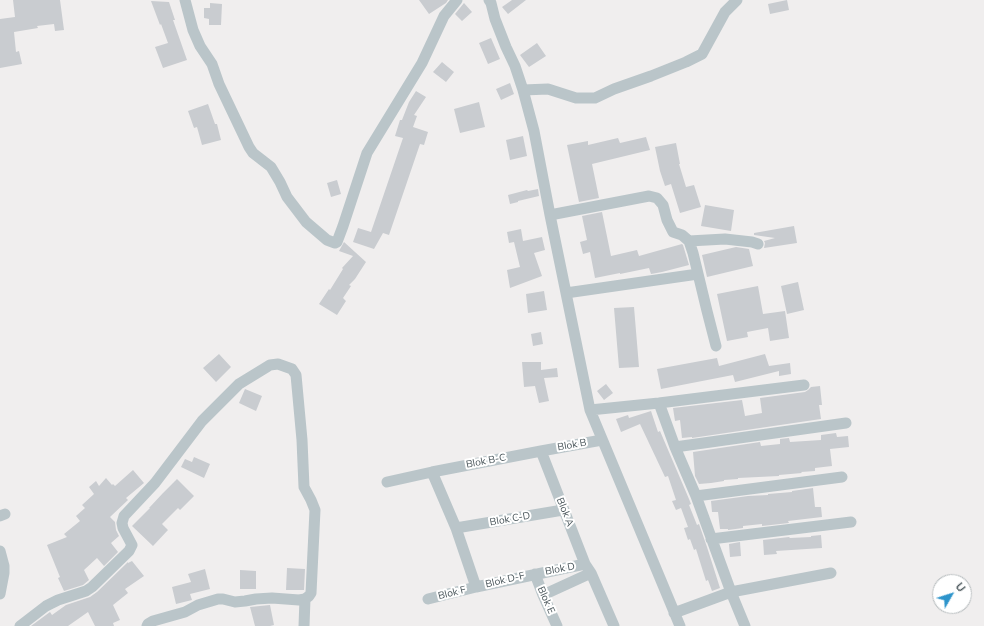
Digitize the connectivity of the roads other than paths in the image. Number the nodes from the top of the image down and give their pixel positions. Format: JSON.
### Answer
{"nodes":[{"id":1,"x":185,"y":0,"type":"edge"},
{"id":2,"x":457,"y":0,"type":"edge"},
{"id":3,"x":489,"y":0,"type":"edge"},
{"id":4,"x":737,"y":0,"type":"edge"},
{"id":5,"x":523,"y":90,"type":"junction"},
{"id":6,"x":550,"y":215,"type":"junction"},
{"id":7,"x":689,"y":241,"type":"junction"},
{"id":8,"x":758,"y":244,"type":"dead end"},
{"id":9,"x":698,"y":274,"type":"junction"},
{"id":10,"x":566,"y":293,"type":"junction"},
{"id":11,"x":716,"y":346,"type":"dead end"},
{"id":12,"x":804,"y":385,"type":"dead end"},
{"id":13,"x":659,"y":403,"type":"junction"},
{"id":14,"x":590,"y":410,"type":"junction"},
{"id":15,"x":846,"y":423,"type":"dead end"},
{"id":16,"x":602,"y":440,"type":"junction"},
{"id":17,"x":675,"y":447,"type":"junction"},
{"id":18,"x":541,"y":451,"type":"junction"},
{"id":19,"x":432,"y":472,"type":"junction"},
{"id":20,"x":842,"y":477,"type":"dead end"},
{"id":21,"x":387,"y":482,"type":"dead end"},
{"id":22,"x":696,"y":496,"type":"junction"},
{"id":23,"x":563,"y":510,"type":"junction"},
{"id":24,"x":850,"y":522,"type":"dead end"},
{"id":25,"x":456,"y":528,"type":"junction"},
{"id":26,"x":711,"y":539,"type":"junction"},
{"id":27,"x":0,"y":551,"type":"edge"},
{"id":28,"x":588,"y":568,"type":"junction"},
{"id":29,"x":831,"y":573,"type":"dead end"},
{"id":30,"x":2,"y":574,"type":"edge"},
{"id":31,"x":535,"y":574,"type":"junction"},
{"id":32,"x":476,"y":587,"type":"junction"},
{"id":33,"x":731,"y":592,"type":"junction"},
{"id":34,"x":0,"y":594,"type":"edge"},
{"id":35,"x":543,"y":595,"type":"junction"},
{"id":36,"x":305,"y":599,"type":"junction"},
{"id":37,"x":428,"y":599,"type":"dead end"},
{"id":38,"x":674,"y":613,"type":"junction"},
{"id":39,"x":20,"y":626,"type":"edge"},
{"id":40,"x":147,"y":626,"type":"edge"},
{"id":41,"x":304,"y":626,"type":"edge"},
{"id":42,"x":557,"y":626,"type":"edge"},
{"id":43,"x":614,"y":626,"type":"edge"},
{"id":44,"x":680,"y":626,"type":"edge"},
{"id":45,"x":745,"y":626,"type":"edge"}],
"edges":[{"from":1,"to":2,"type":"street"},
{"from":3,"to":5,"type":"street"},
{"from":4,"to":5,"type":"street"},
{"from":5,"to":6,"type":"street"},
{"from":6,"to":7,"type":"street"},
{"from":6,"to":10,"type":"street"},
{"from":7,"to":8,"type":"street"},
{"from":7,"to":9,"type":"street"},
{"from":9,"to":10,"type":"street"},
{"from":9,"to":11,"type":"street"},
{"from":10,"to":14,"type":"street"},
{"from":12,"to":13,"type":"street"},
{"from":13,"to":14,"type":"street"},
{"from":13,"to":17,"type":"street"},
{"from":14,"to":16,"type":"street"},
{"from":15,"to":17,"type":"street"},
{"from":16,"to":18,"type":"street","name":"Blok B"},
{"from":16,"to":38,"type":"street"},
{"from":17,"to":22,"type":"street"},
{"from":18,"to":19,"type":"street","name":"Blok B-C"},
{"from":18,"to":23,"type":"street","name":"Blok A"},
{"from":19,"to":21,"type":"street"},
{"from":19,"to":25,"type":"street"},
{"from":20,"to":22,"type":"street"},
{"from":22,"to":26,"type":"street"},
{"from":23,"to":25,"type":"street","name":"Blok C-D"},
{"from":23,"to":28,"type":"street","name":"Blok A"},
{"from":24,"to":26,"type":"street"},
{"from":25,"to":32,"type":"street"},
{"from":26,"to":33,"type":"street"},
{"from":27,"to":30,"type":"street"},
{"from":28,"to":31,"type":"street","name":"Blok D"},
{"from":28,"to":35,"type":"street"},
{"from":28,"to":43,"type":"street","name":"Blok A"},
{"from":29,"to":33,"type":"street"},
{"from":30,"to":34,"type":"street"},
{"from":31,"to":32,"type":"street","name":"Blok D-F"},
{"from":31,"to":35,"type":"street","name":"Blok E"},
{"from":32,"to":37,"type":"street","name":"Blok F"},
{"from":33,"to":38,"type":"street"},
{"from":33,"to":45,"type":"street"},
{"from":35,"to":42,"type":"street","name":"Blok E"},
{"from":36,"to":39,"type":"street"},
{"from":36,"to":40,"type":"street"},
{"from":36,"to":41,"type":"street"},
{"from":38,"to":44,"type":"street"}]}
